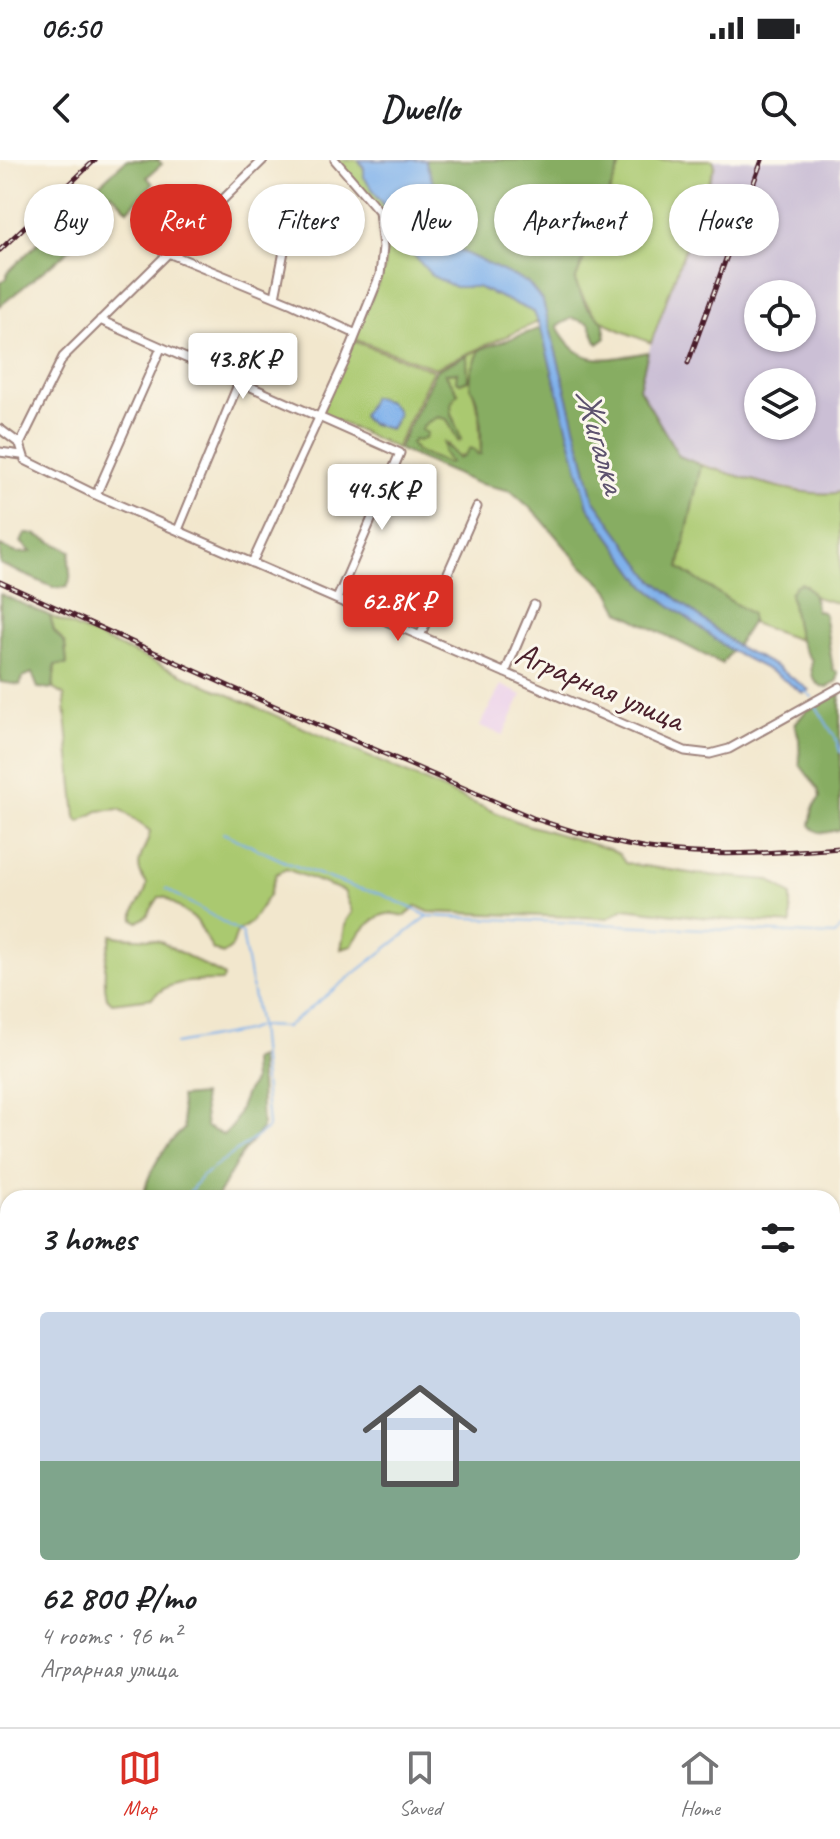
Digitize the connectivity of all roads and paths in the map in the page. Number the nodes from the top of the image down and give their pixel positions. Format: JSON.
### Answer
{"nodes":[{"id":1,"x":263,"y":160,"type":"edge"},
{"id":2,"x":335,"y":160,"type":"edge"},
{"id":3,"x":232,"y":190,"type":"edge"},
{"id":4,"x":165,"y":256,"type":"edge"},
{"id":5,"x":175,"y":256,"type":"edge"},
{"id":6,"x":283,"y":256,"type":"edge"},
{"id":7,"x":275,"y":297,"type":"junction"},
{"id":8,"x":100,"y":320,"type":"junction"},
{"id":9,"x":356,"y":334,"type":"junction"},
{"id":10,"x":161,"y":348,"type":"junction"},
{"id":11,"x":239,"y":382,"type":"junction"},
{"id":12,"x":319,"y":416,"type":"junction"},
{"id":13,"x":0,"y":429,"type":"edge"},
{"id":14,"x":20,"y":444,"type":"junction"},
{"id":15,"x":0,"y":452,"type":"edge"},
{"id":16,"x":21,"y":455,"type":"junction"},
{"id":17,"x":96,"y":495,"type":"junction"},
{"id":18,"x":477,"y":507,"type":"dead end"},
{"id":19,"x":178,"y":530,"type":"junction"},
{"id":20,"x":252,"y":563,"type":"junction"},
{"id":21,"x":337,"y":599,"type":"junction"},
{"id":22,"x":534,"y":605,"type":"dead end"},
{"id":23,"x":420,"y":636,"type":"junction"},
{"id":24,"x":505,"y":673,"type":"junction"},
{"id":25,"x":840,"y":687,"type":"edge"}],
"edges":[{"from":1,"to":3,"type":"street"},
{"from":2,"to":9,"type":"street"},
{"from":4,"to":8,"type":"street"},
{"from":5,"to":7,"type":"street"},
{"from":6,"to":7,"type":"street"},
{"from":7,"to":9,"type":"street"},
{"from":8,"to":10,"type":"street"},
{"from":8,"to":14,"type":"street"},
{"from":9,"to":12,"type":"street"},
{"from":10,"to":11,"type":"street"},
{"from":10,"to":17,"type":"street"},
{"from":11,"to":12,"type":"street"},
{"from":11,"to":19,"type":"street"},
{"from":12,"to":20,"type":"street"},
{"from":12,"to":21,"type":"street"},
{"from":13,"to":14,"type":"street"},
{"from":14,"to":16,"type":"street"},
{"from":15,"to":16,"type":"street"},
{"from":16,"to":17,"type":"street","name":"Аграрная улица"},
{"from":17,"to":19,"type":"street","name":"Аграрная улица"},
{"from":18,"to":23,"type":"street"},
{"from":19,"to":20,"type":"street","name":"Аграрная улица"},
{"from":20,"to":21,"type":"street","name":"Аграрная улица"},
{"from":21,"to":23,"type":"street","name":"Аграрная улица"},
{"from":22,"to":24,"type":"street"},
{"from":23,"to":24,"type":"street","name":"Аграрная улица"},
{"from":24,"to":25,"type":"street","name":"Аграрная улица"}]}
